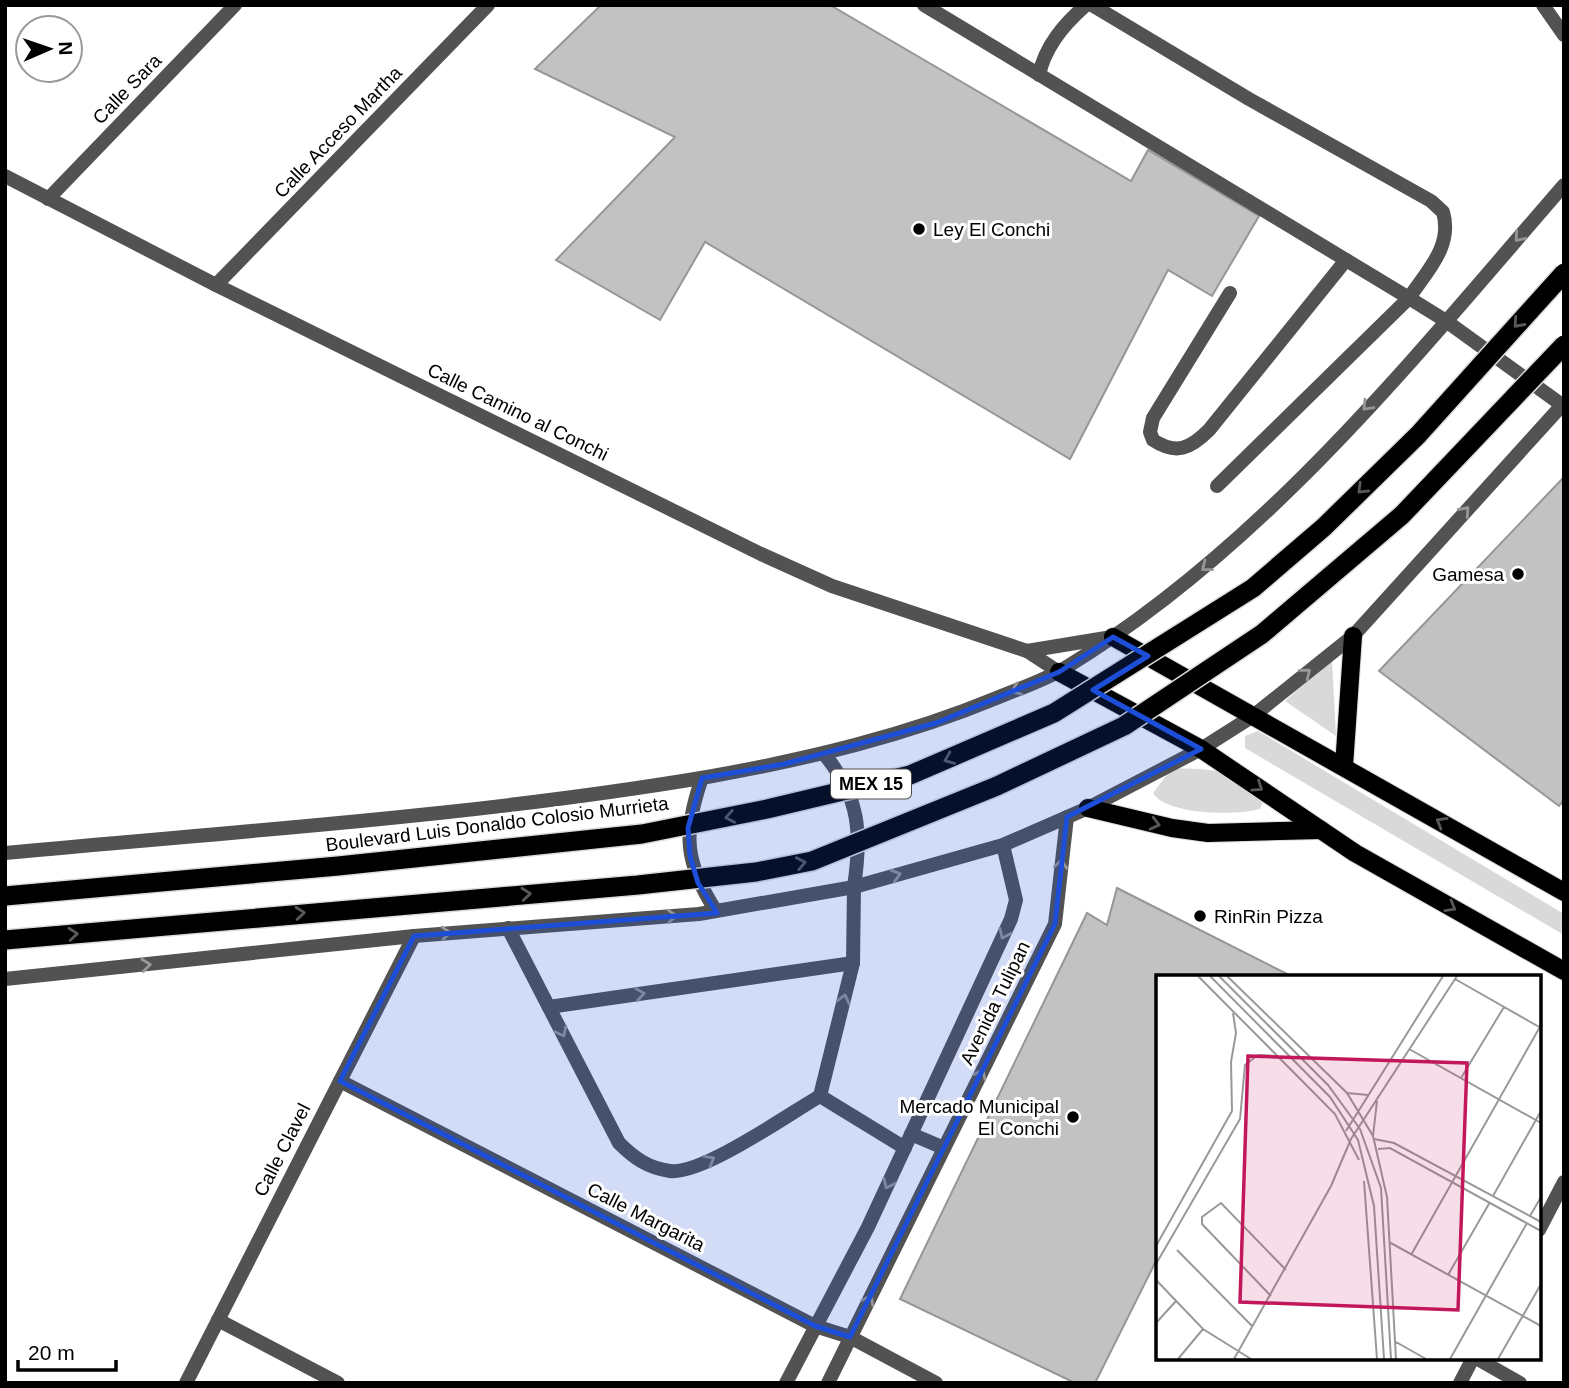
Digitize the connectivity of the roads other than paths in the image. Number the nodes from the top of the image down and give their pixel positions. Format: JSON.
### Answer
{"nodes":[{"id":1,"x":235,"y":5,"type":"edge"},
{"id":2,"x":488,"y":5,"type":"edge"},
{"id":3,"x":924,"y":5,"type":"edge"},
{"id":4,"x":1086,"y":5,"type":"edge"},
{"id":5,"x":1092,"y":5,"type":"edge"},
{"id":6,"x":1543,"y":5,"type":"edge"},
{"id":7,"x":1564,"y":35,"type":"edge"},
{"id":8,"x":1039,"y":75,"type":"junction"},
{"id":9,"x":5,"y":176,"type":"edge"},
{"id":10,"x":1564,"y":185,"type":"edge"},
{"id":11,"x":48,"y":200,"type":"junction"},
{"id":12,"x":1346,"y":260,"type":"junction"},
{"id":13,"x":1564,"y":273,"type":"edge"},
{"id":14,"x":216,"y":285,"type":"junction"},
{"id":15,"x":1230,"y":293,"type":"dead end"},
{"id":16,"x":1409,"y":298,"type":"junction"},
{"id":17,"x":1446,"y":321,"type":"junction"},
{"id":18,"x":1564,"y":345,"type":"edge"},
{"id":19,"x":1563,"y":404,"type":"edge"},
{"id":20,"x":1217,"y":486,"type":"dead end"},
{"id":21,"x":1353,"y":636,"type":"junction"},
{"id":22,"x":1113,"y":637,"type":"junction"},
{"id":23,"x":1027,"y":651,"type":"junction"},
{"id":24,"x":1059,"y":672,"type":"junction"},
{"id":25,"x":1253,"y":716,"type":"junction"},
{"id":26,"x":1201,"y":749,"type":"junction"},
{"id":27,"x":824,"y":754,"type":"junction"},
{"id":28,"x":1343,"y":766,"type":"junction"},
{"id":29,"x":702,"y":778,"type":"junction"},
{"id":30,"x":1088,"y":808,"type":"junction"},
{"id":31,"x":1067,"y":817,"type":"junction"},
{"id":32,"x":1321,"y":830,"type":"junction"},
{"id":33,"x":1003,"y":845,"type":"junction"},
{"id":34,"x":5,"y":853,"type":"edge"},
{"id":35,"x":854,"y":887,"type":"junction"},
{"id":36,"x":1564,"y":892,"type":"edge"},
{"id":37,"x":5,"y":896,"type":"edge"},
{"id":38,"x":716,"y":911,"type":"junction"},
{"id":39,"x":508,"y":928,"type":"junction"},
{"id":40,"x":414,"y":936,"type":"junction"},
{"id":41,"x":5,"y":940,"type":"edge"},
{"id":42,"x":853,"y":963,"type":"junction"},
{"id":43,"x":1564,"y":971,"type":"edge"},
{"id":44,"x":5,"y":979,"type":"edge"},
{"id":45,"x":549,"y":1007,"type":"junction"},
{"id":46,"x":340,"y":1081,"type":"junction"},
{"id":47,"x":820,"y":1096,"type":"junction"},
{"id":48,"x":908,"y":1141,"type":"junction"},
{"id":49,"x":944,"y":1148,"type":"junction"},
{"id":50,"x":1564,"y":1182,"type":"edge"},
{"id":51,"x":1541,"y":1226,"type":"edge"},
{"id":52,"x":218,"y":1320,"type":"junction"},
{"id":53,"x":816,"y":1326,"type":"junction"},
{"id":54,"x":850,"y":1337,"type":"junction"},
{"id":55,"x":1473,"y":1360,"type":"edge"},
{"id":56,"x":1478,"y":1360,"type":"edge"},
{"id":57,"x":186,"y":1383,"type":"edge"},
{"id":58,"x":338,"y":1383,"type":"edge"},
{"id":59,"x":786,"y":1383,"type":"edge"},
{"id":60,"x":828,"y":1383,"type":"edge"},
{"id":61,"x":936,"y":1383,"type":"edge"},
{"id":62,"x":1460,"y":1383,"type":"edge"},
{"id":63,"x":1520,"y":1383,"type":"edge"}],
"edges":[{"from":1,"to":11,"type":"street","name":"Calle Sara"},
{"from":2,"to":14,"type":"street","name":"Calle Acceso Martha"},
{"from":3,"to":8,"type":"street"},
{"from":4,"to":8,"type":"street"},
{"from":5,"to":16,"type":"street"},
{"from":6,"to":7,"type":"street"},
{"from":8,"to":12,"type":"street"},
{"from":9,"to":11,"type":"street","name":"Calle Camino al Conchi"},
{"from":10,"to":17,"type":"street","number":"MEX 15","one_way":true},
{"from":11,"to":14,"type":"street","name":"Calle Camino al Conchi"},
{"from":12,"to":15,"type":"street"},
{"from":12,"to":16,"type":"street"},
{"from":13,"to":37,"type":"highway","name":"Boulevard Luis Donaldo Colosio Murrieta","number":"MEX 15","one_way":true,"bridge":true},
{"from":14,"to":23,"type":"street","name":"Calle Camino al Conchi"},
{"from":16,"to":17,"type":"street"},
{"from":16,"to":20,"type":"street"},
{"from":17,"to":19,"type":"street"},
{"from":17,"to":22,"type":"street","number":"MEX 15","one_way":true},
{"from":41,"to":18,"type":"highway","number":"MEX 15","one_way":true,"bridge":true},
{"from":21,"to":19,"type":"street","one_way":true},
{"from":25,"to":21,"type":"street","one_way":true},
{"from":21,"to":28,"type":"main road"},
{"from":22,"to":23,"type":"street"},
{"from":22,"to":24,"type":"street","number":"MEX 15"},
{"from":22,"to":25,"type":"main road"},
{"from":23,"to":24,"type":"street"},
{"from":24,"to":26,"type":"main road"},
{"from":24,"to":27,"type":"street","number":"MEX 15","one_way":true},
{"from":25,"to":26,"type":"street"},
{"from":25,"to":28,"type":"main road"},
{"from":26,"to":30,"type":"street"},
{"from":26,"to":32,"type":"main road","one_way":true},
{"from":27,"to":29,"type":"street","number":"MEX 15"},
{"from":27,"to":35,"type":"street"},
{"from":36,"to":28,"type":"main road","one_way":true},
{"from":29,"to":34,"type":"street","number":"MEX 15"},
{"from":29,"to":38,"type":"street"},
{"from":30,"to":31,"type":"street"},
{"from":30,"to":32,"type":"main road","one_way":true},
{"from":31,"to":33,"type":"street"},
{"from":49,"to":31,"type":"street","name":"Avenida Tulipan","one_way":true},
{"from":32,"to":43,"type":"main road","one_way":true},
{"from":35,"to":33,"type":"street","one_way":true},
{"from":33,"to":48,"type":"street","name":"Avenida Tulipan","one_way":true},
{"from":35,"to":38,"type":"street"},
{"from":35,"to":42,"type":"street"},
{"from":39,"to":38,"type":"street","one_way":true},
{"from":40,"to":39,"type":"street","one_way":true},
{"from":39,"to":45,"type":"street"},
{"from":44,"to":40,"type":"street","one_way":true},
{"from":40,"to":46,"type":"street","name":"Calle Clavel"},
{"from":45,"to":42,"type":"street","one_way":true},
{"from":47,"to":42,"type":"street","one_way":true},
{"from":45,"to":47,"type":"street","one_way":true},
{"from":46,"to":52,"type":"street","name":"Calle Clavel"},
{"from":46,"to":53,"type":"street","name":"Calle Margarita"},
{"from":47,"to":48,"type":"street"},
{"from":48,"to":49,"type":"street"},
{"from":48,"to":53,"type":"street","name":"Avenida Tulipan","one_way":true},
{"from":54,"to":49,"type":"street","name":"Avenida Tulipan","one_way":true},
{"from":50,"to":51,"type":"street"},
{"from":52,"to":57,"type":"street","name":"Calle Clavel"},
{"from":52,"to":58,"type":"street"},
{"from":53,"to":54,"type":"street","name":"Calle Margarita"},
{"from":53,"to":59,"type":"street","name":"Avenida Tulipan"},
{"from":54,"to":60,"type":"street","name":"Avenida Tulipan"},
{"from":54,"to":61,"type":"street","name":"Calle Margarita"},
{"from":55,"to":62,"type":"street"},
{"from":56,"to":63,"type":"street"}]}
